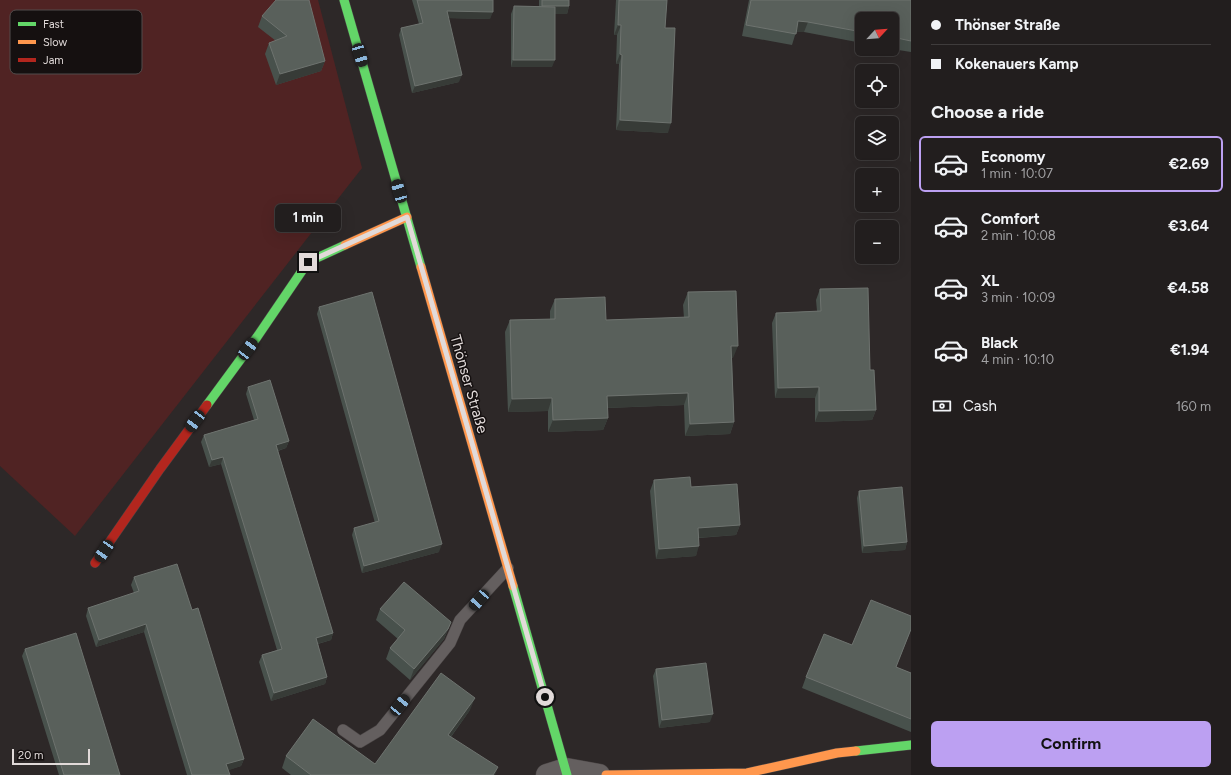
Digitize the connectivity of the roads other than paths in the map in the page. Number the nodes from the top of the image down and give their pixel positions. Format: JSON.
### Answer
{"nodes":[{"id":1,"x":344,"y":0,"type":"edge"},
{"id":2,"x":407,"y":217,"type":"junction"},
{"id":3,"x":96,"y":563,"type":"dead end"},
{"id":4,"x":508,"y":568,"type":"junction"},
{"id":5,"x":343,"y":730,"type":"dead end"},
{"id":6,"x":911,"y":745,"type":"edge"},
{"id":7,"x":560,"y":773,"type":"edge"},
{"id":8,"x":599,"y":775,"type":"edge"},
{"id":9,"x":606,"y":775,"type":"edge"}],
"edges":[{"from":1,"to":2,"type":"street","name":"Thönser Straße"},
{"from":2,"to":3,"type":"street"},
{"from":2,"to":4,"type":"street","name":"Thönser Straße"},
{"from":4,"to":5,"type":"lane"},
{"from":4,"to":7,"type":"street","name":"Thönser Straße"},
{"from":6,"to":9,"type":"street"},
{"from":7,"to":8,"type":"street"}]}
